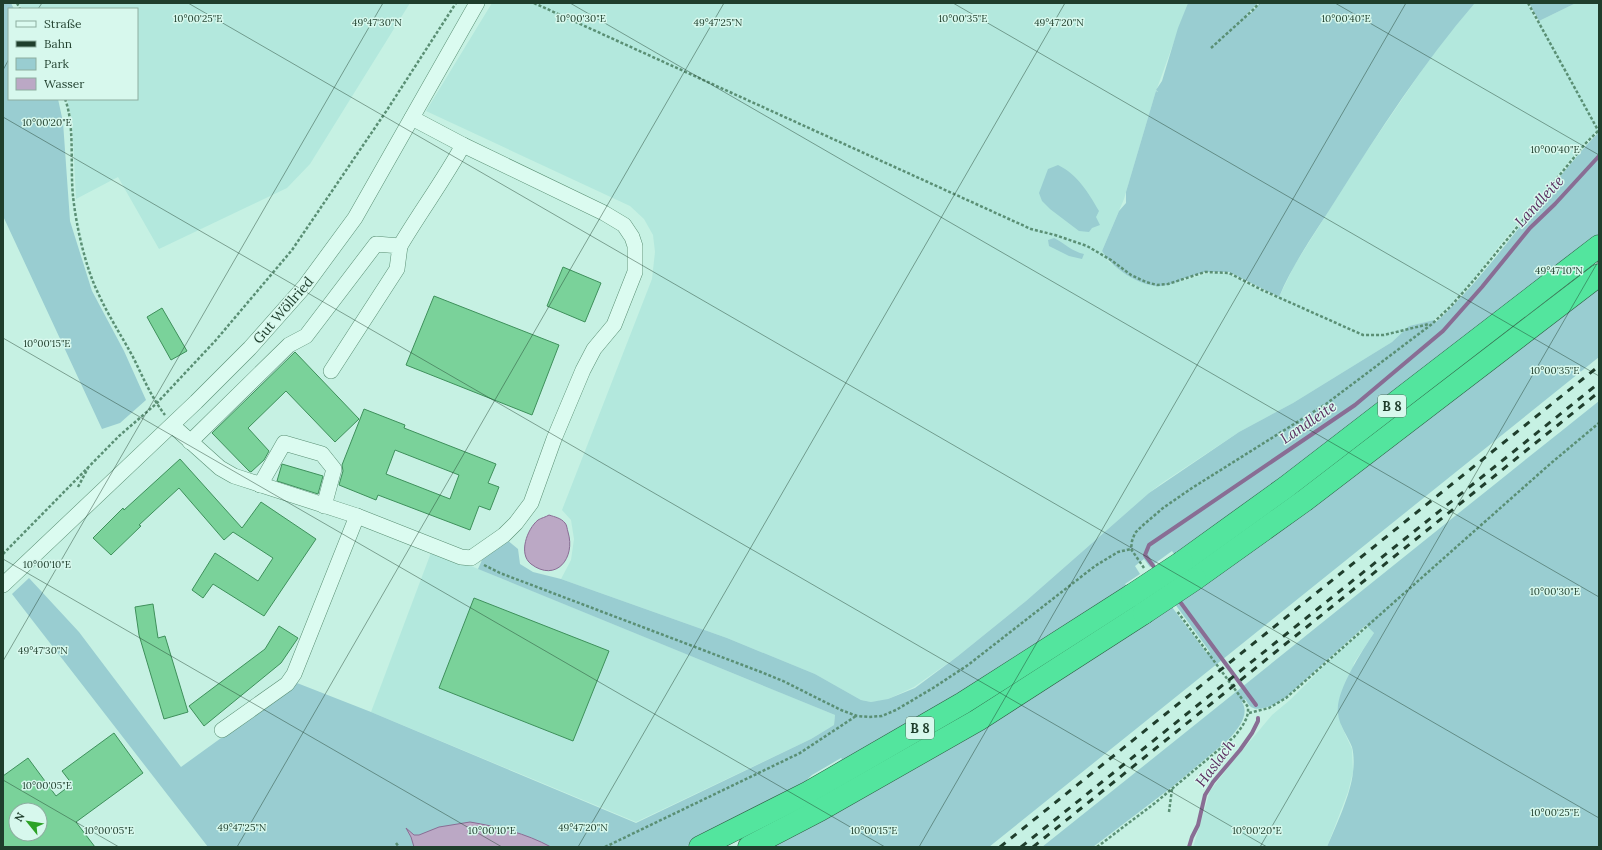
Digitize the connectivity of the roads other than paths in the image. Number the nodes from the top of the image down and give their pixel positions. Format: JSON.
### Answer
{"nodes":[{"id":1,"x":477,"y":3,"type":"edge"},
{"id":2,"x":412,"y":118,"type":"junction"},
{"id":3,"x":463,"y":145,"type":"junction"},
{"id":4,"x":400,"y":246,"type":"junction"},
{"id":5,"x":1599,"y":246,"type":"edge"},
{"id":6,"x":1599,"y":274,"type":"edge"},
{"id":7,"x":331,"y":371,"type":"dead end"},
{"id":8,"x":172,"y":425,"type":"junction"},
{"id":9,"x":190,"y":442,"type":"junction"},
{"id":10,"x":260,"y":485,"type":"junction"},
{"id":11,"x":324,"y":506,"type":"junction"},
{"id":12,"x":357,"y":516,"type":"junction"},
{"id":13,"x":3,"y":585,"type":"edge"},
{"id":14,"x":222,"y":730,"type":"dead end"},
{"id":15,"x":700,"y":847,"type":"edge"},
{"id":16,"x":749,"y":847,"type":"edge"}],
"edges":[{"from":1,"to":2,"type":"street","name":"Gut Wöllried"},
{"from":2,"to":3,"type":"street"},
{"from":2,"to":8,"type":"street","name":"Gut Wöllried"},
{"from":3,"to":4,"type":"street"},
{"from":3,"to":12,"type":"street"},
{"from":4,"to":7,"type":"street"},
{"from":4,"to":9,"type":"street","name":"Gut Wöllried"},
{"from":5,"to":15,"type":"highway","number":"B 8","bridge":true},
{"from":6,"to":16,"type":"highway","number":"B 8","bridge":true},
{"from":8,"to":9,"type":"street"},
{"from":8,"to":13,"type":"street","name":"Gut Wöllried"},
{"from":9,"to":10,"type":"street"},
{"from":10,"to":11,"type":"street"},
{"from":10,"to":11,"type":"street"},
{"from":11,"to":12,"type":"street"},
{"from":12,"to":14,"type":"street"}]}
